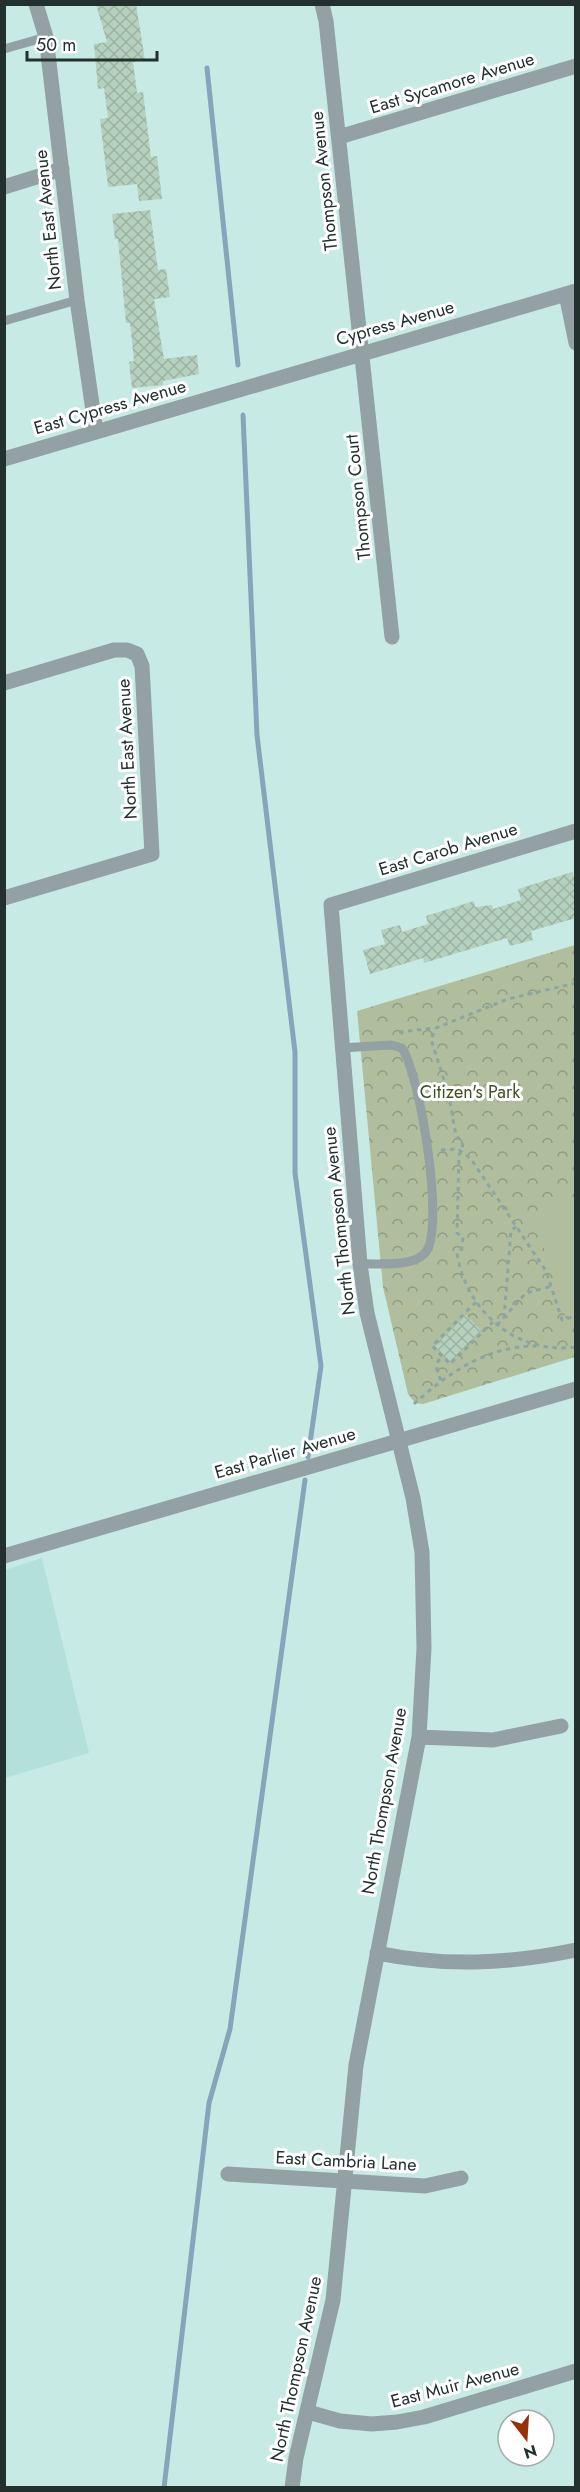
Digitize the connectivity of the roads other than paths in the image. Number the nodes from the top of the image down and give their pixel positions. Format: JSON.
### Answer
{"nodes":[{"id":1,"x":36,"y":4,"type":"edge"},
{"id":2,"x":322,"y":4,"type":"edge"},
{"id":3,"x":46,"y":37,"type":"junction"},
{"id":4,"x":4,"y":49,"type":"edge"},
{"id":5,"x":576,"y":66,"type":"edge"},
{"id":6,"x":339,"y":137,"type":"junction"},
{"id":7,"x":62,"y":169,"type":"junction"},
{"id":8,"x":4,"y":187,"type":"edge"},
{"id":9,"x":571,"y":292,"type":"edge"},
{"id":10,"x":77,"y":300,"type":"junction"},
{"id":11,"x":4,"y":321,"type":"edge"},
{"id":12,"x":576,"y":343,"type":"edge"},
{"id":13,"x":362,"y":353,"type":"junction"},
{"id":14,"x":226,"y":393,"type":"joint"},
{"id":15,"x":96,"y":432,"type":"junction"},
{"id":16,"x":4,"y":459,"type":"edge"},
{"id":17,"x":392,"y":637,"type":"dead end"},
{"id":18,"x":4,"y":683,"type":"edge"},
{"id":19,"x":576,"y":831,"type":"edge"},
{"id":20,"x":4,"y":898,"type":"edge"},
{"id":21,"x":331,"y":905,"type":"joint"},
{"id":22,"x":341,"y":1048,"type":"junction"},
{"id":23,"x":360,"y":1264,"type":"junction"},
{"id":24,"x":576,"y":1389,"type":"edge"},
{"id":25,"x":399,"y":1440,"type":"junction"},
{"id":26,"x":4,"y":1556,"type":"edge"},
{"id":27,"x":561,"y":1726,"type":"dead end"},
{"id":28,"x":419,"y":1737,"type":"junction"},
{"id":29,"x":576,"y":1950,"type":"edge"},
{"id":30,"x":377,"y":1953,"type":"junction"},
{"id":31,"x":228,"y":2174,"type":"dead end"},
{"id":32,"x":461,"y":2178,"type":"dead end"},
{"id":33,"x":345,"y":2181,"type":"junction"},
{"id":34,"x":576,"y":2371,"type":"edge"},
{"id":35,"x":308,"y":2412,"type":"junction"},
{"id":36,"x":292,"y":2487,"type":"edge"}],
"edges":[{"from":1,"to":3,"type":"street","name":"North East Avenue"},
{"from":2,"to":6,"type":"street","name":"Thompson Avenue"},
{"from":3,"to":4,"type":"lane"},
{"from":3,"to":7,"type":"street","name":"North East Avenue"},
{"from":5,"to":6,"type":"street","name":"East Sycamore Avenue"},
{"from":6,"to":13,"type":"street","name":"Thompson Avenue"},
{"from":7,"to":8,"type":"street"},
{"from":7,"to":10,"type":"street","name":"North East Avenue"},
{"from":9,"to":12,"type":"street"},
{"from":9,"to":13,"type":"street","name":"Cypress Avenue"},
{"from":10,"to":11,"type":"lane"},
{"from":10,"to":15,"type":"street","name":"North East Avenue"},
{"from":13,"to":14,"type":"street","name":"Cypress Avenue"},
{"from":13,"to":17,"type":"street","name":"Thompson Court"},
{"from":14,"to":15,"type":"street","name":"East Cypress Avenue"},
{"from":15,"to":16,"type":"street","name":"East Cypress Avenue"},
{"from":18,"to":20,"type":"street","name":"North East Avenue"},
{"from":19,"to":21,"type":"street","name":"East Carob Avenue"},
{"from":21,"to":22,"type":"street","name":"North Thompson Avenue"},
{"from":22,"to":23,"type":"street","name":"North Thompson Avenue"},
{"from":22,"to":23,"type":"lane"},
{"from":23,"to":25,"type":"street","name":"North Thompson Avenue"},
{"from":24,"to":25,"type":"street","name":"East Parlier Avenue"},
{"from":25,"to":26,"type":"street","name":"East Parlier Avenue"},
{"from":25,"to":28,"type":"street","name":"North Thompson Avenue"},
{"from":27,"to":28,"type":"street"},
{"from":28,"to":30,"type":"street","name":"North Thompson Avenue"},
{"from":29,"to":30,"type":"street"},
{"from":30,"to":33,"type":"street","name":"North Thompson Avenue"},
{"from":31,"to":33,"type":"street","name":"East Cambria Lane"},
{"from":32,"to":33,"type":"street","name":"East Cambria Lane"},
{"from":33,"to":35,"type":"street","name":"North Thompson Avenue"},
{"from":34,"to":35,"type":"street","name":"East Muir Avenue"},
{"from":35,"to":36,"type":"street","name":"North Thompson Avenue"}]}
